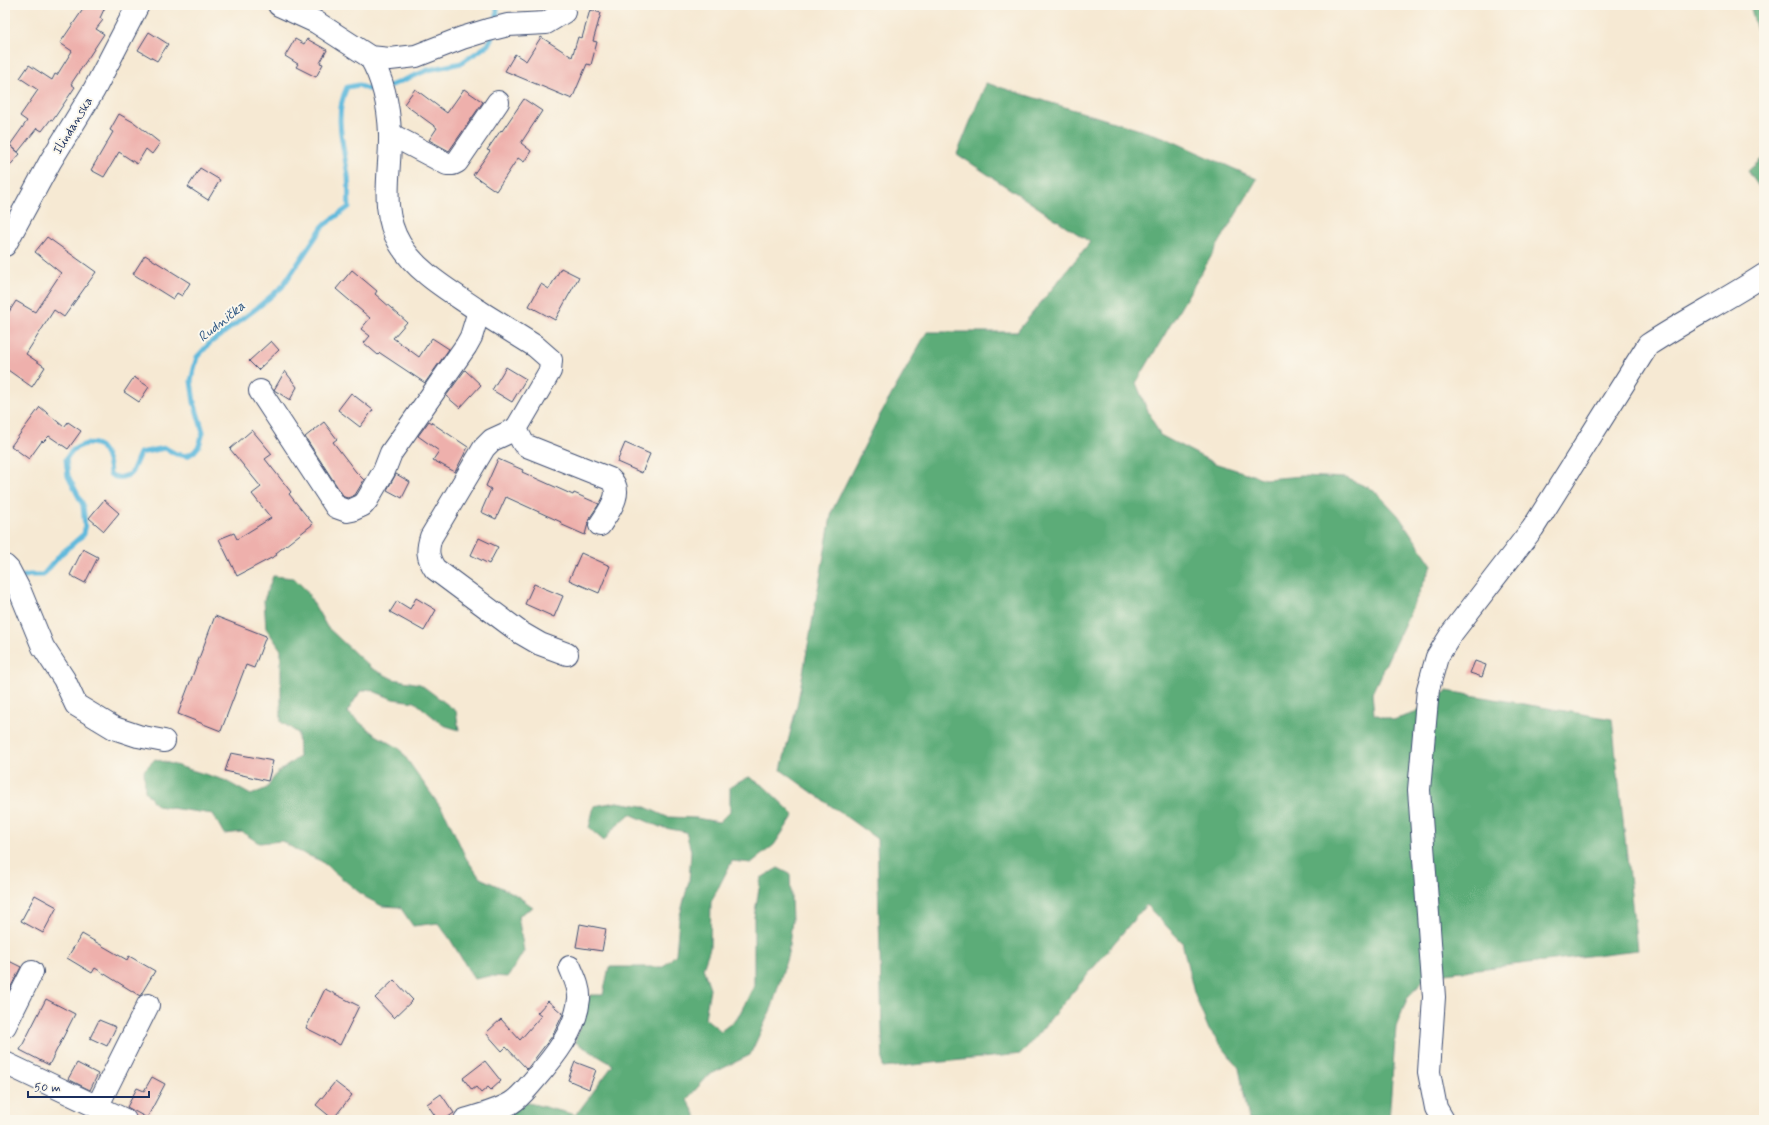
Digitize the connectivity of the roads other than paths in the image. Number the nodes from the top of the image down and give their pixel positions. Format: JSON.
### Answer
{"nodes":[{"id":1,"x":138,"y":5,"type":"edge"},
{"id":2,"x":279,"y":5,"type":"edge"},
{"id":3,"x":564,"y":12,"type":"dead end"},
{"id":4,"x":370,"y":57,"type":"junction"},
{"id":5,"x":498,"y":102,"type":"dead end"},
{"id":6,"x":390,"y":134,"type":"junction"},
{"id":7,"x":5,"y":245,"type":"edge"},
{"id":8,"x":1764,"y":275,"type":"edge"},
{"id":9,"x":479,"y":311,"type":"junction"},
{"id":10,"x":260,"y":391,"type":"dead end"},
{"id":11,"x":516,"y":430,"type":"junction"},
{"id":12,"x":600,"y":525,"type":"dead end"},
{"id":13,"x":7,"y":568,"type":"edge"},
{"id":14,"x":567,"y":654,"type":"dead end"},
{"id":15,"x":164,"y":741,"type":"dead end"},
{"id":16,"x":570,"y":967,"type":"dead end"},
{"id":17,"x":32,"y":972,"type":"dead end"},
{"id":18,"x":148,"y":1005,"type":"dead end"},
{"id":19,"x":5,"y":1026,"type":"edge"},
{"id":20,"x":5,"y":1063,"type":"edge"},
{"id":21,"x":97,"y":1107,"type":"junction"},
{"id":22,"x":124,"y":1120,"type":"edge"},
{"id":23,"x":465,"y":1120,"type":"edge"},
{"id":24,"x":1443,"y":1120,"type":"edge"}],
"edges":[{"from":1,"to":7,"type":"street","name":"Ilindanska"},
{"from":2,"to":4,"type":"street"},
{"from":3,"to":4,"type":"street"},
{"from":4,"to":6,"type":"street"},
{"from":5,"to":6,"type":"street"},
{"from":6,"to":9,"type":"street"},
{"from":8,"to":24,"type":"street"},
{"from":9,"to":10,"type":"street"},
{"from":9,"to":11,"type":"street"},
{"from":11,"to":12,"type":"street"},
{"from":11,"to":14,"type":"street"},
{"from":13,"to":15,"type":"street"},
{"from":16,"to":23,"type":"street"},
{"from":17,"to":19,"type":"street"},
{"from":18,"to":21,"type":"street"},
{"from":20,"to":21,"type":"street"},
{"from":21,"to":22,"type":"street"}]}
